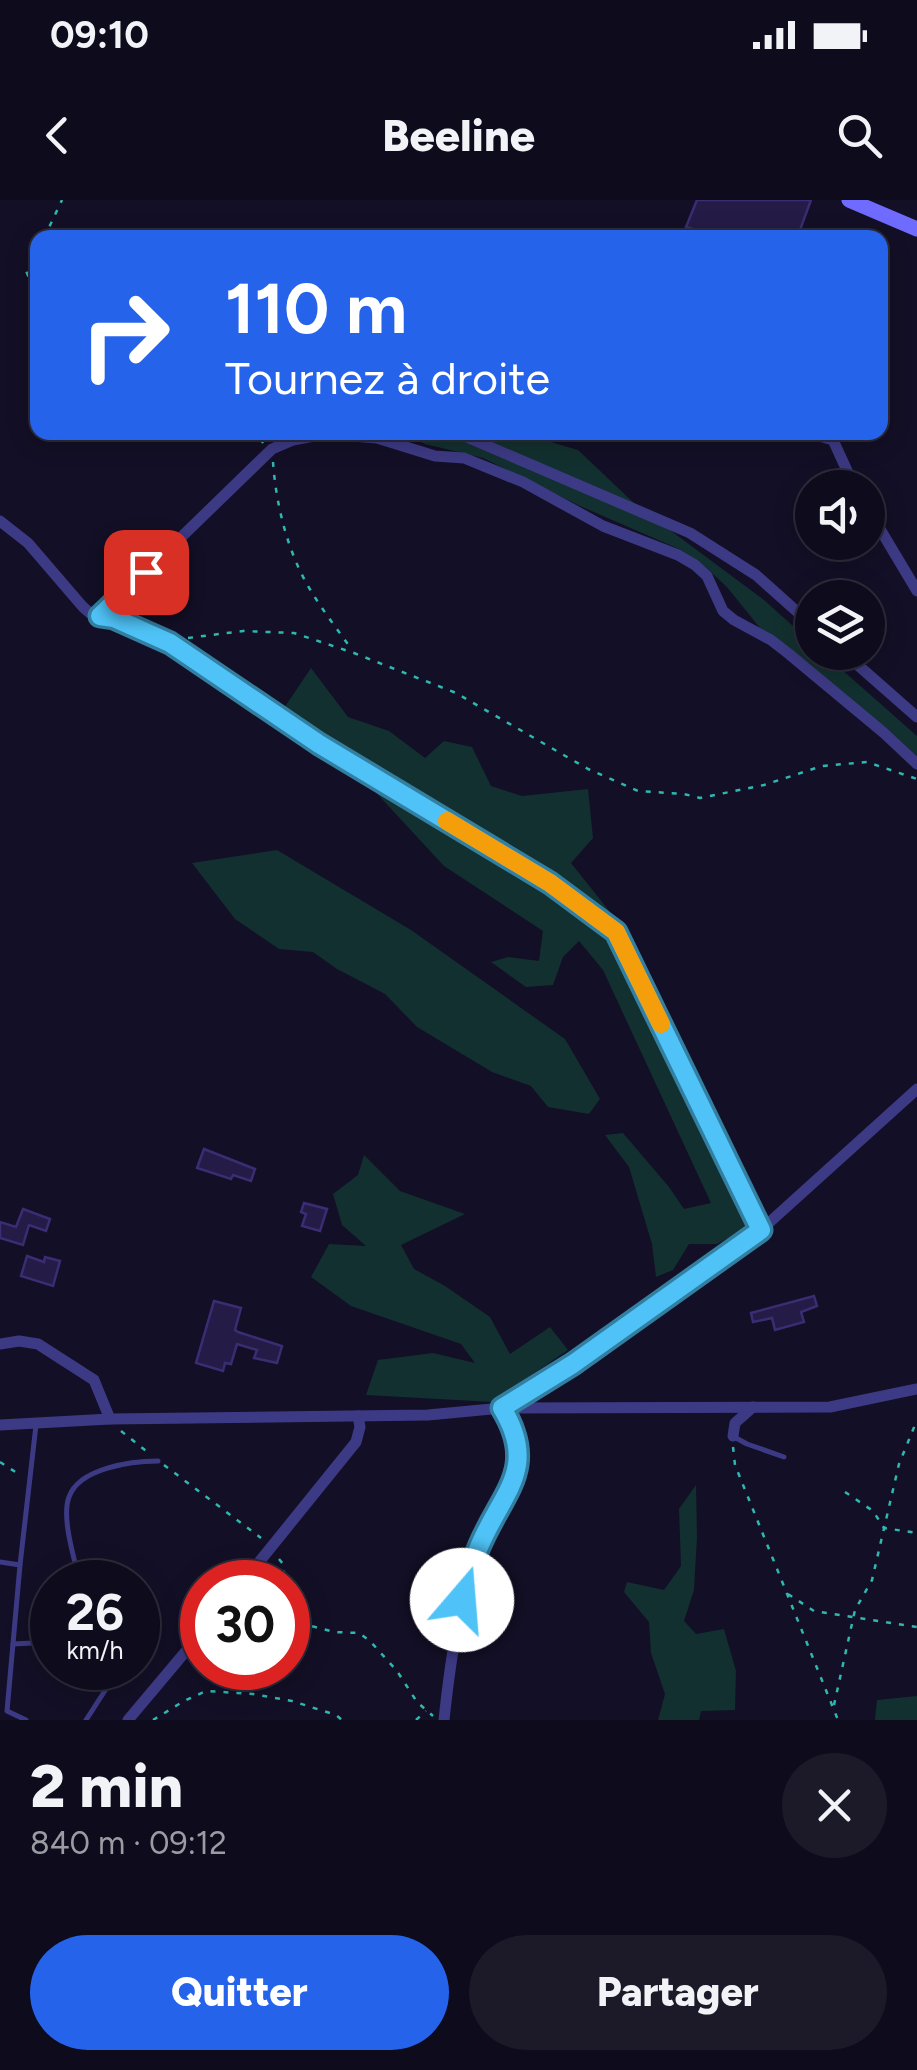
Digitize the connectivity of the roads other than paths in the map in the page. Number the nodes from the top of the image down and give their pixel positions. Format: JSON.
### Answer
{"nodes":[{"id":1,"x":850,"y":200,"type":"edge"},
{"id":2,"x":917,"y":229,"type":"edge"},
{"id":3,"x":294,"y":440,"type":"edge"},
{"id":4,"x":383,"y":440,"type":"edge"},
{"id":5,"x":474,"y":440,"type":"edge"},
{"id":6,"x":833,"y":440,"type":"edge"},
{"id":7,"x":847,"y":470,"type":"edge"},
{"id":8,"x":0,"y":521,"type":"edge"},
{"id":9,"x":885,"y":537,"type":"edge"},
{"id":10,"x":917,"y":591,"type":"edge"},
{"id":11,"x":795,"y":610,"type":"edge"},
{"id":12,"x":100,"y":616,"type":"junction"},
{"id":13,"x":863,"y":670,"type":"edge"},
{"id":14,"x":917,"y":718,"type":"edge"},
{"id":15,"x":917,"y":764,"type":"edge"},
{"id":16,"x":917,"y":1088,"type":"edge"},
{"id":17,"x":761,"y":1230,"type":"junction"},
{"id":18,"x":0,"y":1344,"type":"edge"},
{"id":19,"x":917,"y":1389,"type":"edge"},
{"id":20,"x":753,"y":1407,"type":"junction"},
{"id":21,"x":502,"y":1408,"type":"junction"},
{"id":22,"x":358,"y":1416,"type":"junction"},
{"id":23,"x":110,"y":1419,"type":"junction"},
{"id":24,"x":36,"y":1423,"type":"junction"},
{"id":25,"x":0,"y":1425,"type":"edge"},
{"id":26,"x":733,"y":1436,"type":"joint"},
{"id":27,"x":784,"y":1457,"type":"dead end"},
{"id":28,"x":158,"y":1460,"type":"road end"},
{"id":29,"x":76,"y":1560,"type":"edge"},
{"id":30,"x":261,"y":1560,"type":"edge"},
{"id":31,"x":0,"y":1562,"type":"edge"},
{"id":32,"x":20,"y":1565,"type":"junction"},
{"id":33,"x":30,"y":1643,"type":"edge"},
{"id":34,"x":13,"y":1644,"type":"junction"},
{"id":35,"x":180,"y":1658,"type":"edge"},
{"id":36,"x":105,"y":1690,"type":"edge"},
{"id":37,"x":3,"y":1710,"type":"edge"},
{"id":38,"x":26,"y":1720,"type":"edge"},
{"id":39,"x":86,"y":1720,"type":"edge"},
{"id":40,"x":128,"y":1720,"type":"edge"},
{"id":41,"x":440,"y":1720,"type":"edge"}],
"edges":[{"from":1,"to":2,"type":"street"},
{"from":3,"to":12,"type":"street"},
{"from":4,"to":15,"type":"street"},
{"from":5,"to":11,"type":"street"},
{"from":6,"to":7,"type":"street"},
{"from":8,"to":12,"type":"street"},
{"from":9,"to":10,"type":"street"},
{"from":12,"to":17,"type":"street"},
{"from":13,"to":14,"type":"street"},
{"from":16,"to":17,"type":"street"},
{"from":17,"to":21,"type":"street"},
{"from":18,"to":23,"type":"street"},
{"from":19,"to":20,"type":"street"},
{"from":20,"to":21,"type":"street"},
{"from":20,"to":26,"type":"street"},
{"from":21,"to":22,"type":"street"},
{"from":21,"to":41,"type":"street"},
{"from":22,"to":23,"type":"street"},
{"from":22,"to":30,"type":"street"},
{"from":23,"to":24,"type":"street"},
{"from":24,"to":25,"type":"street"},
{"from":24,"to":32,"type":"lane"},
{"from":26,"to":27,"type":"lane"},
{"from":28,"to":29,"type":"lane"},
{"from":31,"to":32,"type":"lane"},
{"from":32,"to":34,"type":"lane"},
{"from":33,"to":34,"type":"lane"},
{"from":34,"to":37,"type":"lane"},
{"from":35,"to":40,"type":"street"},
{"from":36,"to":39,"type":"lane"},
{"from":37,"to":38,"type":"lane"}]}
